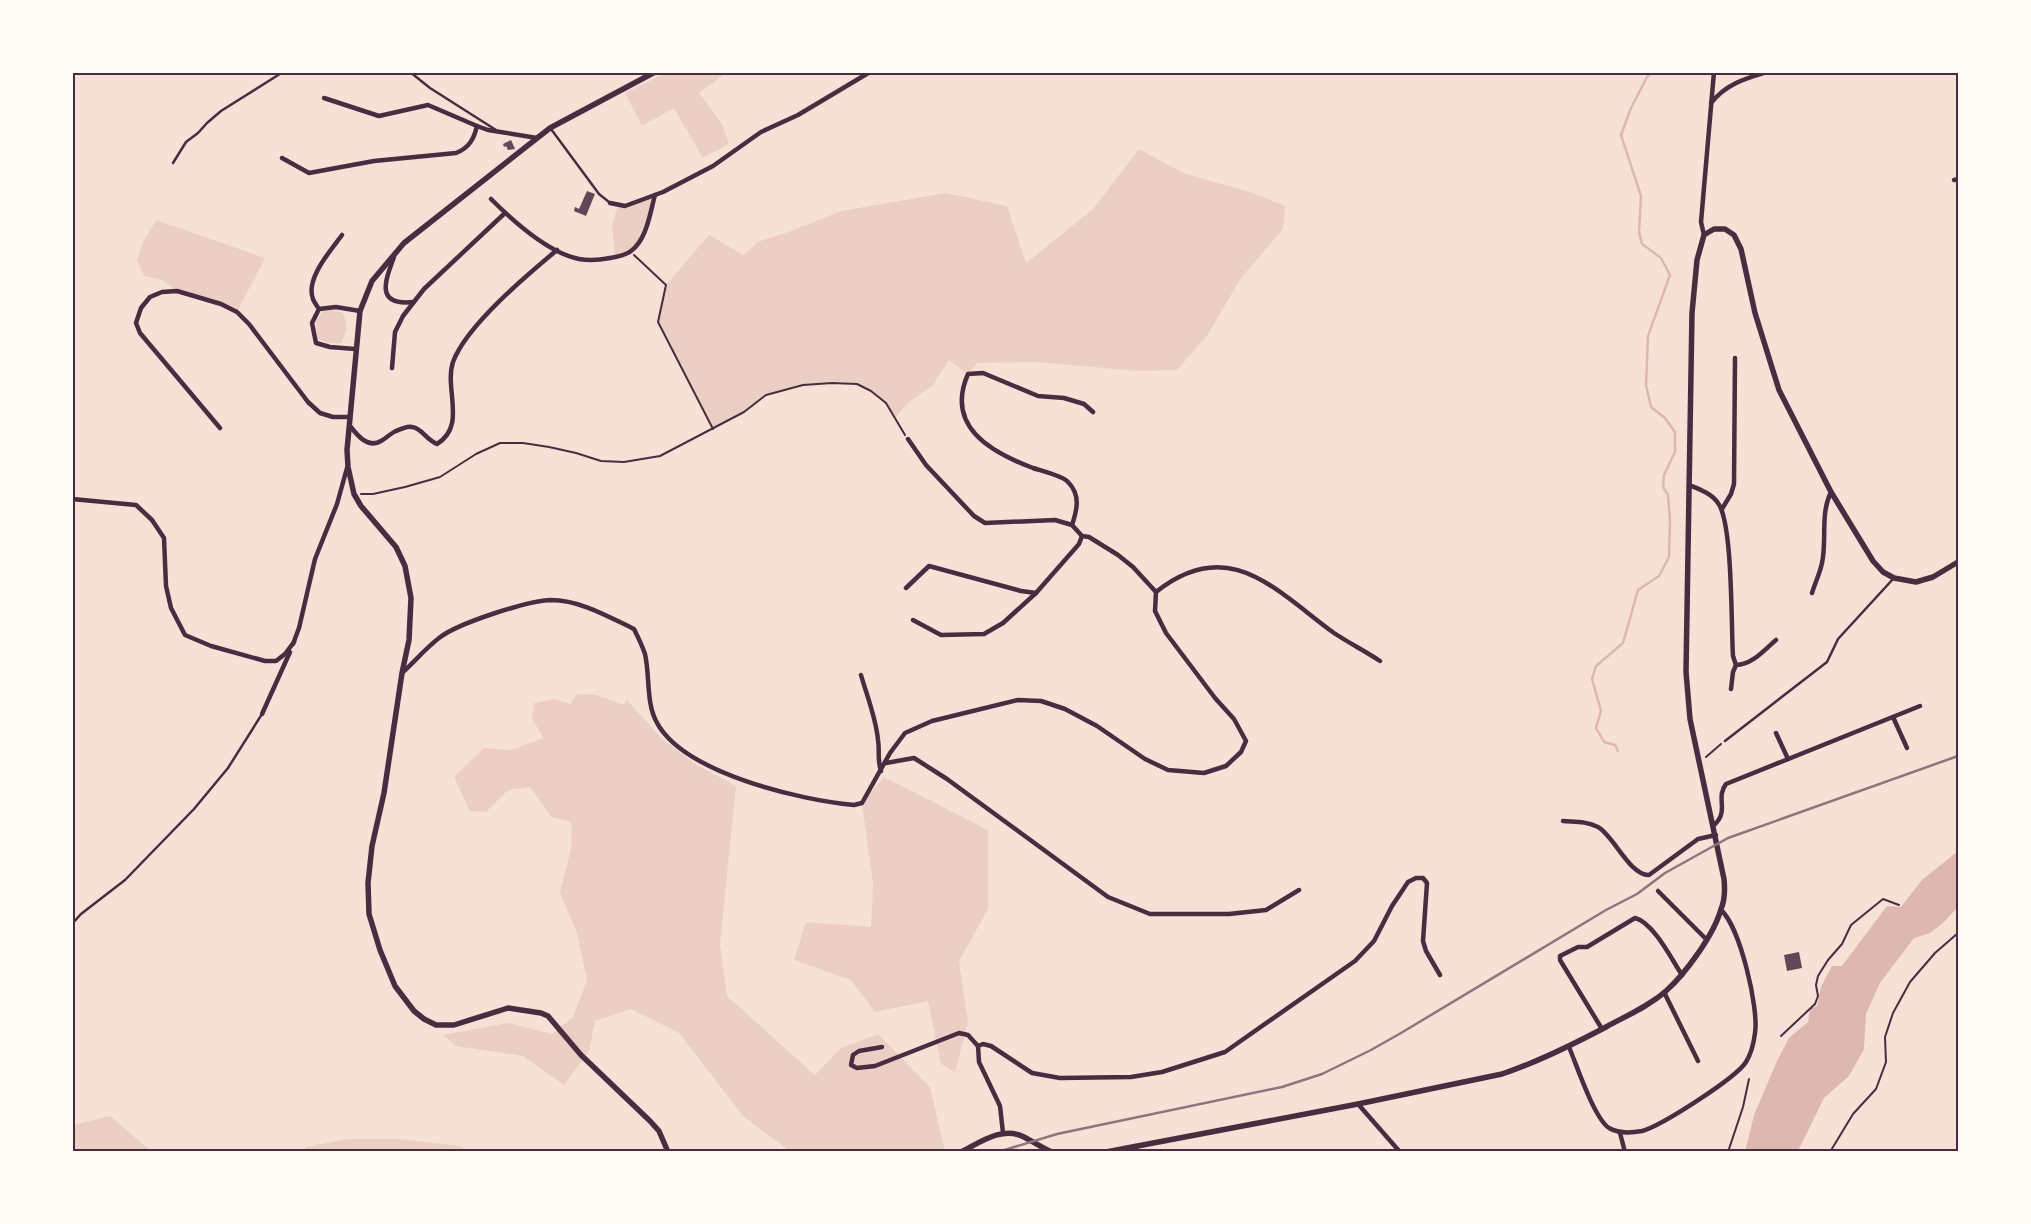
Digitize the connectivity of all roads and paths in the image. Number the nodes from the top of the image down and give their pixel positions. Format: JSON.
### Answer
{"nodes":[{"id":1,"x":283,"y":72,"type":"edge"},
{"id":2,"x":410,"y":72,"type":"edge"},
{"id":3,"x":656,"y":72,"type":"edge"},
{"id":4,"x":870,"y":72,"type":"edge"},
{"id":5,"x":1714,"y":72,"type":"edge"},
{"id":6,"x":1767,"y":72,"type":"edge"},
{"id":7,"x":324,"y":98,"type":"dead end"},
{"id":8,"x":1710,"y":104,"type":"junction"},
{"id":9,"x":477,"y":126,"type":"junction"},
{"id":10,"x":550,"y":128,"type":"junction"},
{"id":11,"x":499,"y":132,"type":"junction"},
{"id":12,"x":537,"y":138,"type":"junction"},
{"id":13,"x":282,"y":158,"type":"dead end"},
{"id":14,"x":173,"y":163,"type":"dead end"},
{"id":15,"x":655,"y":195,"type":"junction"},
{"id":16,"x":491,"y":199,"type":"dead end"},
{"id":17,"x":610,"y":203,"type":"joint"},
{"id":18,"x":505,"y":213,"type":"junction"},
{"id":19,"x":342,"y":235,"type":"dead end"},
{"id":20,"x":1704,"y":236,"type":"junction"},
{"id":21,"x":557,"y":250,"type":"junction"},
{"id":22,"x":395,"y":252,"type":"junction"},
{"id":23,"x":631,"y":252,"type":"junction"},
{"id":24,"x":413,"y":302,"type":"junction"},
{"id":25,"x":319,"y":309,"type":"junction"},
{"id":26,"x":360,"y":312,"type":"junction"},
{"id":27,"x":356,"y":349,"type":"junction"},
{"id":28,"x":1735,"y":358,"type":"dead end"},
{"id":29,"x":392,"y":368,"type":"dead end"},
{"id":30,"x":1093,"y":412,"type":"dead end"},
{"id":31,"x":350,"y":417,"type":"junction"},
{"id":32,"x":350,"y":426,"type":"junction"},
{"id":33,"x":220,"y":428,"type":"dead end"},
{"id":34,"x":713,"y":429,"type":"junction"},
{"id":35,"x":908,"y":439,"type":"joint"},
{"id":36,"x":348,"y":467,"type":"junction"},
{"id":37,"x":1689,"y":485,"type":"junction"},
{"id":38,"x":1831,"y":492,"type":"junction"},
{"id":39,"x":354,"y":494,"type":"junction"},
{"id":40,"x":72,"y":499,"type":"edge"},
{"id":41,"x":1722,"y":509,"type":"junction"},
{"id":42,"x":1072,"y":525,"type":"junction"},
{"id":43,"x":1082,"y":536,"type":"junction"},
{"id":44,"x":1958,"y":562,"type":"edge"},
{"id":45,"x":1894,"y":578,"type":"junction"},
{"id":46,"x":906,"y":588,"type":"dead end"},
{"id":47,"x":1156,"y":592,"type":"junction"},
{"id":48,"x":1036,"y":593,"type":"junction"},
{"id":49,"x":1812,"y":593,"type":"dead end"},
{"id":50,"x":913,"y":620,"type":"dead end"},
{"id":51,"x":1776,"y":640,"type":"dead end"},
{"id":52,"x":294,"y":642,"type":"junction"},
{"id":53,"x":1380,"y":661,"type":"dead end"},
{"id":54,"x":1736,"y":665,"type":"junction"},
{"id":55,"x":402,"y":673,"type":"junction"},
{"id":56,"x":860,"y":676,"type":"dead end"},
{"id":57,"x":1731,"y":689,"type":"dead end"},
{"id":58,"x":1920,"y":706,"type":"dead end"},
{"id":59,"x":262,"y":714,"type":"joint"},
{"id":60,"x":1893,"y":717,"type":"junction"},
{"id":61,"x":1776,"y":733,"type":"dead end"},
{"id":62,"x":1725,"y":741,"type":"joint"},
{"id":63,"x":1907,"y":748,"type":"dead end"},
{"id":64,"x":1706,"y":757,"type":"dead end"},
{"id":65,"x":1788,"y":759,"type":"junction"},
{"id":66,"x":886,"y":763,"type":"junction"},
{"id":67,"x":881,"y":771,"type":"junction"},
{"id":68,"x":1563,"y":821,"type":"dead end"},
{"id":69,"x":1714,"y":825,"type":"junction"},
{"id":70,"x":1716,"y":835,"type":"junction"},
{"id":71,"x":1299,"y":890,"type":"dead end"},
{"id":72,"x":1658,"y":891,"type":"dead end"},
{"id":73,"x":1898,"y":905,"type":"dead end"},
{"id":74,"x":1721,"y":910,"type":"junction"},
{"id":75,"x":72,"y":924,"type":"edge"},
{"id":76,"x":1958,"y":933,"type":"edge"},
{"id":77,"x":1706,"y":939,"type":"junction"},
{"id":78,"x":1440,"y":975,"type":"dead end"},
{"id":79,"x":1682,"y":975,"type":"junction"},
{"id":80,"x":1664,"y":992,"type":"junction"},
{"id":81,"x":1602,"y":1029,"type":"junction"},
{"id":82,"x":1781,"y":1036,"type":"dead end"},
{"id":83,"x":978,"y":1046,"type":"junction"},
{"id":84,"x":882,"y":1047,"type":"dead end"},
{"id":85,"x":1569,"y":1047,"type":"junction"},
{"id":86,"x":1698,"y":1061,"type":"dead end"},
{"id":87,"x":1749,"y":1079,"type":"dead end"},
{"id":88,"x":1358,"y":1104,"type":"junction"},
{"id":89,"x":1003,"y":1133,"type":"junction"},
{"id":90,"x":1620,"y":1133,"type":"junction"},
{"id":91,"x":668,"y":1152,"type":"edge"},
{"id":92,"x":961,"y":1152,"type":"edge"},
{"id":93,"x":1052,"y":1152,"type":"edge"},
{"id":94,"x":1106,"y":1152,"type":"edge"},
{"id":95,"x":1400,"y":1152,"type":"edge"},
{"id":96,"x":1625,"y":1152,"type":"edge"},
{"id":97,"x":1728,"y":1152,"type":"edge"},
{"id":98,"x":1830,"y":1152,"type":"edge"}],
"edges":[{"from":1,"to":14,"type":"lane"},
{"from":2,"to":11,"type":"lane"},
{"from":3,"to":10,"type":"street"},
{"from":4,"to":15,"type":"street"},
{"from":5,"to":8,"type":"street"},
{"from":6,"to":8,"type":"street"},
{"from":7,"to":9,"type":"street"},
{"from":8,"to":20,"type":"street"},
{"from":9,"to":11,"type":"street"},
{"from":9,"to":13,"type":"street"},
{"from":10,"to":12,"type":"street"},
{"from":10,"to":17,"type":"lane"},
{"from":11,"to":12,"type":"street"},
{"from":12,"to":22,"type":"street"},
{"from":15,"to":17,"type":"street"},
{"from":15,"to":23,"type":"street"},
{"from":16,"to":18,"type":"street"},
{"from":18,"to":21,"type":"street"},
{"from":18,"to":24,"type":"street"},
{"from":19,"to":25,"type":"street"},
{"from":20,"to":37,"type":"street"},
{"from":20,"to":38,"type":"street"},
{"from":21,"to":23,"type":"street"},
{"from":21,"to":32,"type":"street"},
{"from":22,"to":24,"type":"street"},
{"from":22,"to":26,"type":"street"},
{"from":23,"to":34,"type":"path"},
{"from":24,"to":29,"type":"street"},
{"from":25,"to":26,"type":"street"},
{"from":25,"to":27,"type":"street"},
{"from":26,"to":27,"type":"street"},
{"from":27,"to":31,"type":"street"},
{"from":28,"to":41,"type":"street"},
{"from":30,"to":42,"type":"street"},
{"from":31,"to":32,"type":"street"},
{"from":31,"to":33,"type":"street"},
{"from":32,"to":36,"type":"street"},
{"from":34,"to":35,"type":"path"},
{"from":34,"to":39,"type":"path"},
{"from":35,"to":42,"type":"street"},
{"from":36,"to":39,"type":"street"},
{"from":36,"to":52,"type":"street"},
{"from":37,"to":41,"type":"street"},
{"from":37,"to":69,"type":"street"},
{"from":38,"to":45,"type":"street"},
{"from":38,"to":49,"type":"street"},
{"from":39,"to":55,"type":"street"},
{"from":40,"to":52,"type":"street"},
{"from":41,"to":54,"type":"street"},
{"from":42,"to":43,"type":"street"},
{"from":43,"to":47,"type":"street"},
{"from":43,"to":48,"type":"street"},
{"from":44,"to":45,"type":"street"},
{"from":45,"to":62,"type":"lane"},
{"from":46,"to":48,"type":"street"},
{"from":47,"to":53,"type":"street"},
{"from":47,"to":66,"type":"street"},
{"from":48,"to":50,"type":"street"},
{"from":51,"to":54,"type":"street"},
{"from":52,"to":59,"type":"street"},
{"from":54,"to":57,"type":"street"},
{"from":55,"to":67,"type":"street"},
{"from":55,"to":91,"type":"street"},
{"from":56,"to":67,"type":"street"},
{"from":58,"to":60,"type":"street"},
{"from":59,"to":75,"type":"lane"},
{"from":60,"to":63,"type":"street"},
{"from":60,"to":65,"type":"street"},
{"from":61,"to":65,"type":"street"},
{"from":62,"to":64,"type":"path"},
{"from":65,"to":69,"type":"street"},
{"from":66,"to":67,"type":"street"},
{"from":66,"to":71,"type":"street"},
{"from":68,"to":70,"type":"street"},
{"from":69,"to":70,"type":"street"},
{"from":70,"to":74,"type":"street"},
{"from":72,"to":77,"type":"street"},
{"from":73,"to":82,"type":"path"},
{"from":74,"to":77,"type":"street"},
{"from":74,"to":90,"type":"street"},
{"from":76,"to":98,"type":"path"},
{"from":77,"to":79,"type":"street"},
{"from":78,"to":83,"type":"street"},
{"from":79,"to":80,"type":"street"},
{"from":79,"to":81,"type":"street"},
{"from":80,"to":81,"type":"street"},
{"from":80,"to":86,"type":"street"},
{"from":81,"to":85,"type":"street"},
{"from":83,"to":84,"type":"street"},
{"from":83,"to":89,"type":"street"},
{"from":85,"to":88,"type":"street"},
{"from":85,"to":90,"type":"street"},
{"from":87,"to":97,"type":"path"},
{"from":88,"to":94,"type":"street"},
{"from":88,"to":95,"type":"street"},
{"from":89,"to":92,"type":"street"},
{"from":89,"to":93,"type":"street"},
{"from":90,"to":96,"type":"street"}]}
